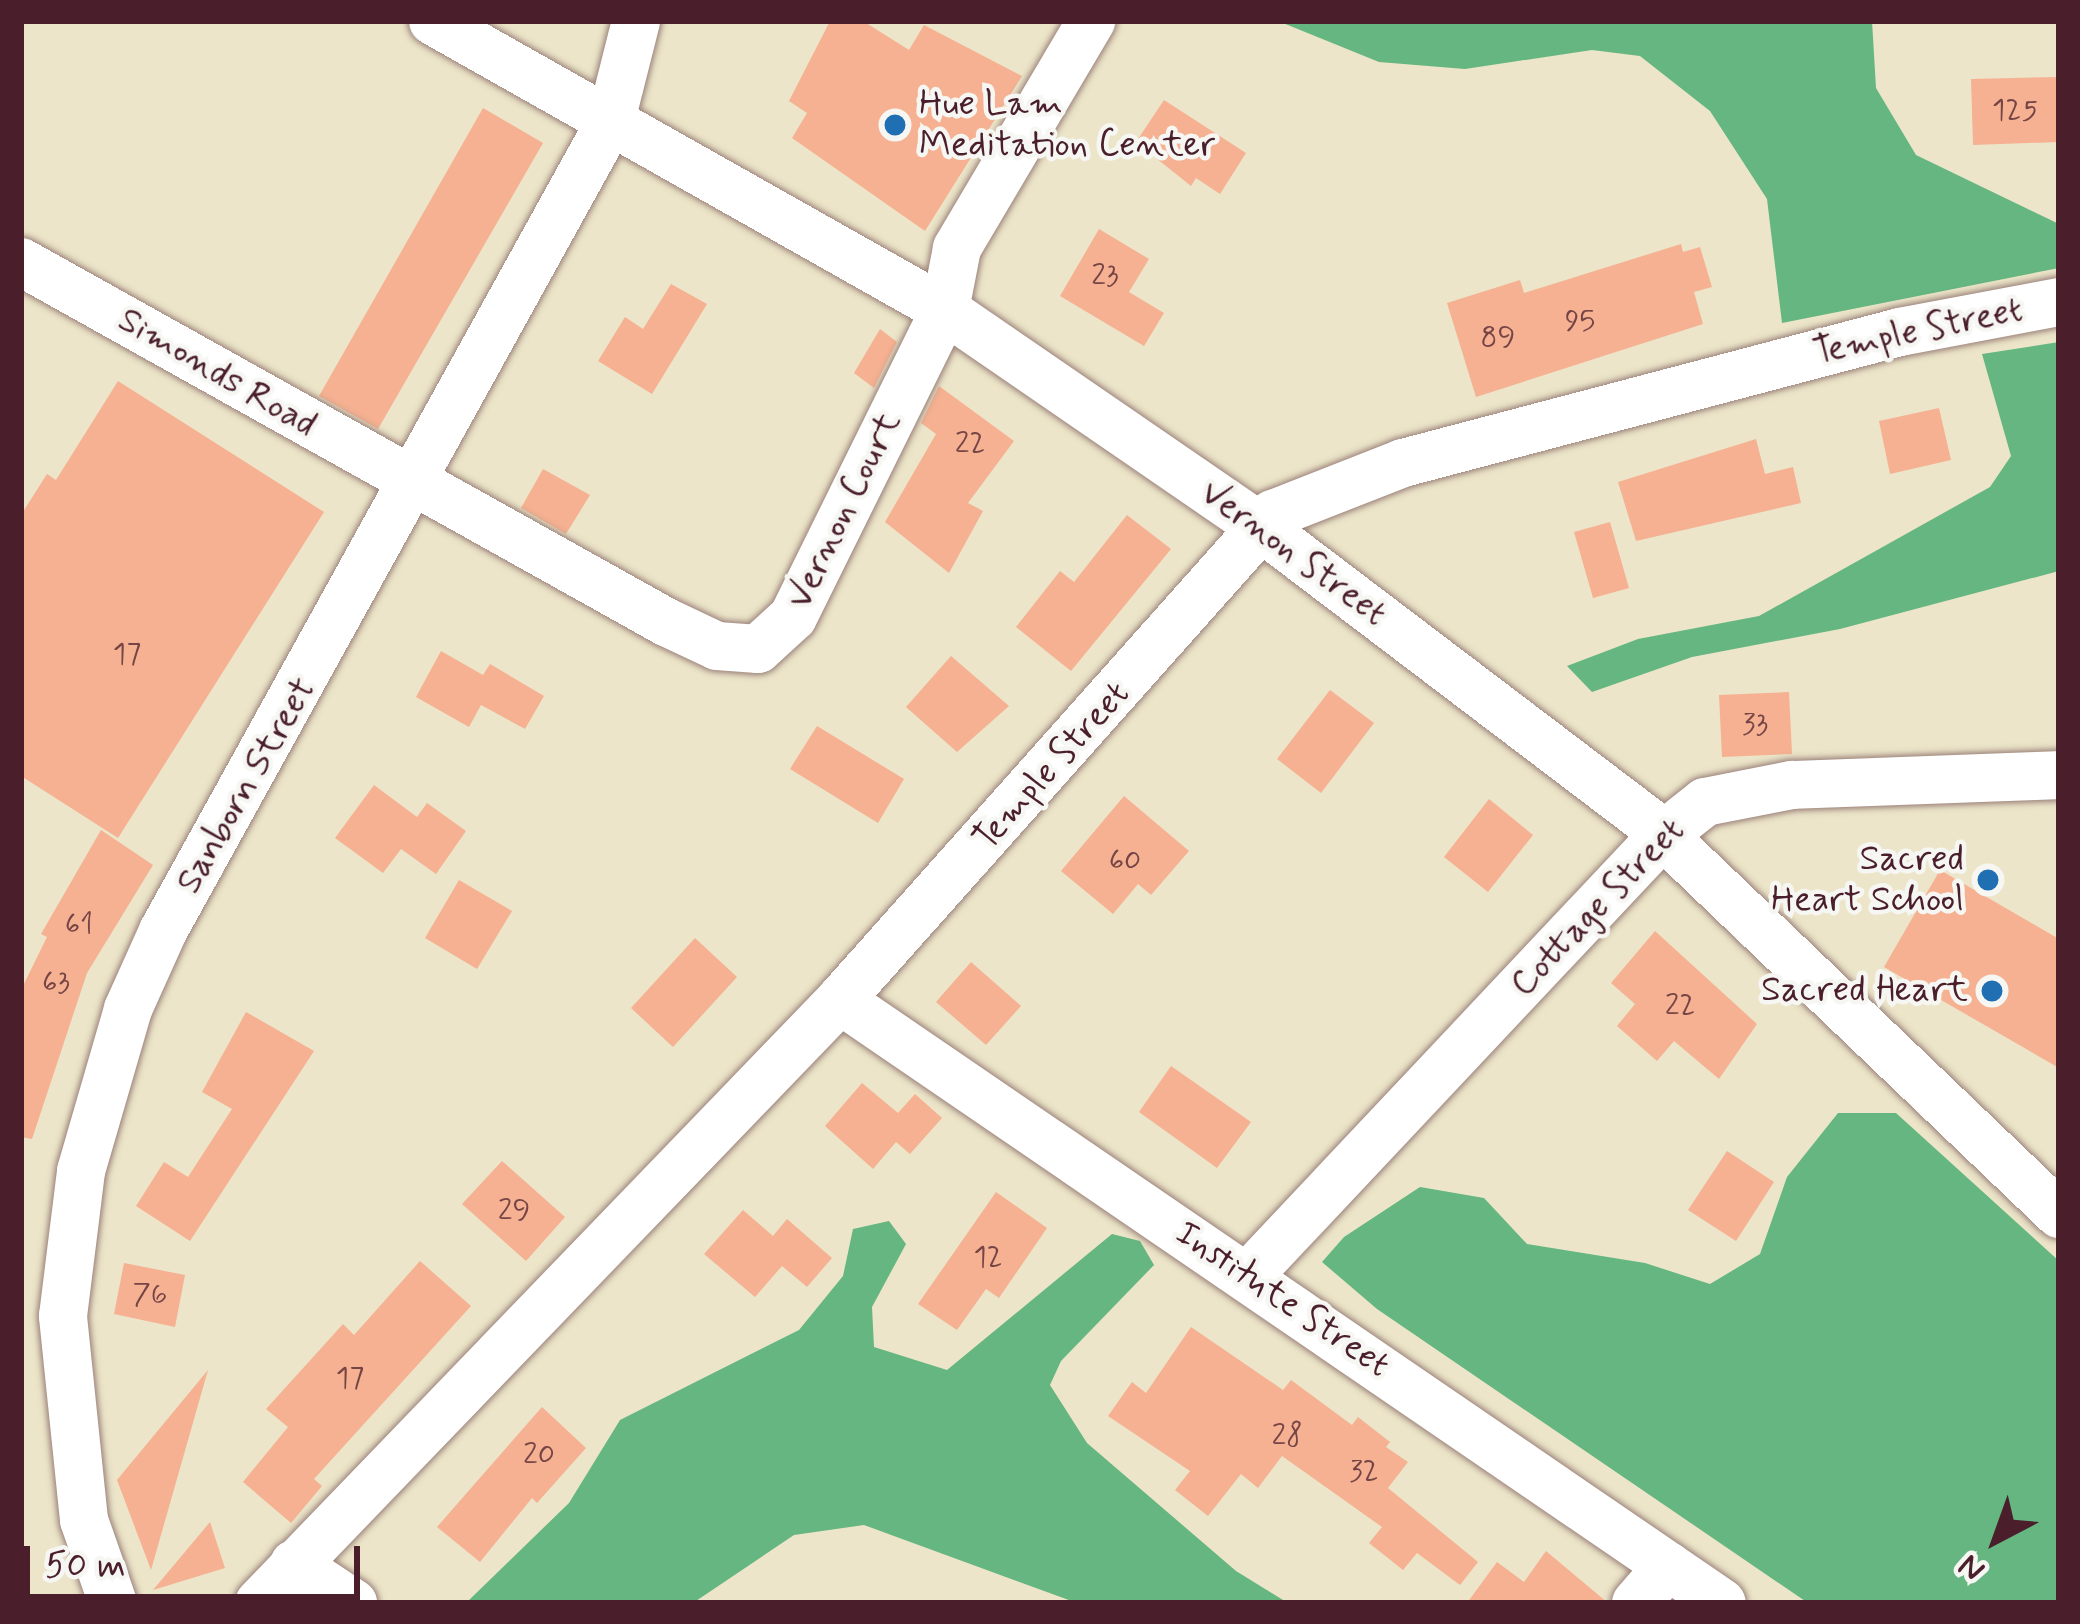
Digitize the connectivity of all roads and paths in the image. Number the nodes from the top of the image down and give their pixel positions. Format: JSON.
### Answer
{"nodes":[{"id":1,"x":433,"y":21,"type":"edge"},
{"id":2,"x":636,"y":21,"type":"edge"},
{"id":3,"x":1091,"y":21,"type":"edge"},
{"id":4,"x":611,"y":120,"type":"junction"},
{"id":5,"x":21,"y":262,"type":"edge"},
{"id":6,"x":2059,"y":302,"type":"edge"},
{"id":7,"x":946,"y":310,"type":"junction"},
{"id":8,"x":413,"y":485,"type":"junction"},
{"id":9,"x":1258,"y":526,"type":"junction"},
{"id":10,"x":2059,"y":775,"type":"edge"},
{"id":11,"x":1662,"y":836,"type":"junction"},
{"id":12,"x":840,"y":1000,"type":"junction"},
{"id":13,"x":2059,"y":1214,"type":"edge"},
{"id":14,"x":1248,"y":1276,"type":"junction"},
{"id":15,"x":294,"y":1564,"type":"junction"},
{"id":16,"x":1668,"y":1566,"type":"junction"},
{"id":17,"x":112,"y":1603,"type":"edge"},
{"id":18,"x":259,"y":1603,"type":"edge"},
{"id":19,"x":353,"y":1603,"type":"edge"},
{"id":20,"x":1636,"y":1603,"type":"edge"},
{"id":21,"x":1722,"y":1603,"type":"edge"}],
"edges":[{"from":1,"to":4,"type":"street","name":"Vernon Street"},
{"from":2,"to":4,"type":"street","name":"Sanborn Street"},
{"from":3,"to":7,"type":"street","name":"Vernon Court"},
{"from":4,"to":7,"type":"street","name":"Vernon Street"},
{"from":4,"to":8,"type":"street","name":"Sanborn Street"},
{"from":5,"to":8,"type":"street","name":"Simonds Road"},
{"from":6,"to":9,"type":"street","name":"Temple Street"},
{"from":7,"to":8,"type":"street","name":"Vernon Court"},
{"from":7,"to":9,"type":"street","name":"Vernon Street"},
{"from":8,"to":17,"type":"street","name":"Sanborn Street"},
{"from":9,"to":11,"type":"street","name":"Vernon Street"},
{"from":9,"to":12,"type":"street","name":"Temple Street"},
{"from":10,"to":11,"type":"street","name":"Cottage Street"},
{"from":11,"to":13,"type":"street","name":"Vernon Street"},
{"from":11,"to":14,"type":"street","name":"Cottage Street"},
{"from":12,"to":14,"type":"street","name":"Institute Street"},
{"from":12,"to":15,"type":"street","name":"Temple Street"},
{"from":14,"to":16,"type":"street","name":"Institute Street"},
{"from":15,"to":18,"type":"street","name":"Temple Street"},
{"from":15,"to":19,"type":"street"},
{"from":16,"to":20,"type":"street"},
{"from":16,"to":21,"type":"street","name":"Institute Street"}]}
